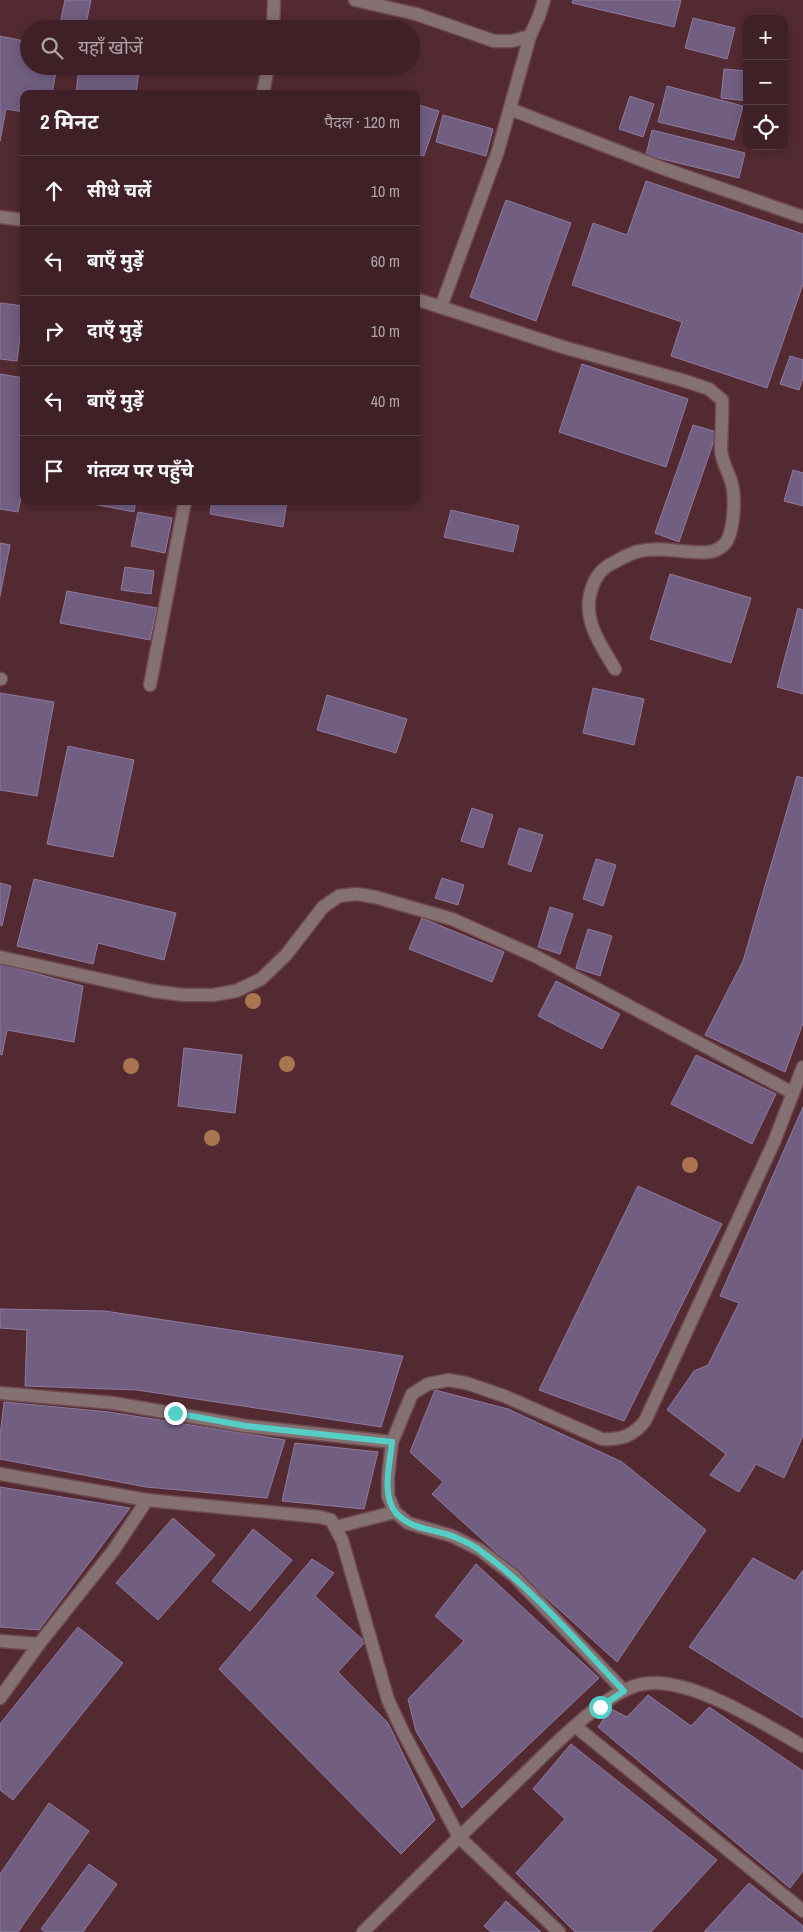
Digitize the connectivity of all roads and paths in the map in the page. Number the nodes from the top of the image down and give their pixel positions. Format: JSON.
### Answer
{"nodes":[{"id":1,"x":274,"y":0,"type":"edge"},
{"id":2,"x":355,"y":0,"type":"edge"},
{"id":3,"x":544,"y":0,"type":"edge"},
{"id":4,"x":273,"y":20,"type":"edge"},
{"id":5,"x":530,"y":36,"type":"junction"},
{"id":6,"x":266,"y":75,"type":"edge"},
{"id":7,"x":264,"y":90,"type":"edge"},
{"id":8,"x":510,"y":109,"type":"junction"},
{"id":9,"x":0,"y":217,"type":"edge"},
{"id":10,"x":803,"y":217,"type":"edge"},
{"id":11,"x":20,"y":220,"type":"edge"},
{"id":12,"x":420,"y":300,"type":"edge"},
{"id":13,"x":441,"y":307,"type":"junction"},
{"id":14,"x":184,"y":505,"type":"edge"},
{"id":15,"x":615,"y":669,"type":"dead end"},
{"id":16,"x":150,"y":685,"type":"dead end"},
{"id":17,"x":0,"y":957,"type":"edge"},
{"id":18,"x":803,"y":1067,"type":"edge"},
{"id":19,"x":793,"y":1093,"type":"junction"},
{"id":20,"x":0,"y":1393,"type":"edge"},
{"id":21,"x":392,"y":1442,"type":"junction"},
{"id":22,"x":0,"y":1474,"type":"edge"},
{"id":23,"x":147,"y":1500,"type":"junction"},
{"id":24,"x":395,"y":1512,"type":"junction"},
{"id":25,"x":336,"y":1527,"type":"junction"},
{"id":26,"x":0,"y":1641,"type":"edge"},
{"id":27,"x":39,"y":1644,"type":"junction"},
{"id":28,"x":624,"y":1691,"type":"junction"},
{"id":29,"x":0,"y":1698,"type":"edge"},
{"id":30,"x":575,"y":1726,"type":"junction"},
{"id":31,"x":803,"y":1746,"type":"edge"},
{"id":32,"x":458,"y":1836,"type":"junction"},
{"id":33,"x":803,"y":1911,"type":"edge"},
{"id":34,"x":363,"y":1932,"type":"edge"},
{"id":35,"x":559,"y":1932,"type":"edge"}],
"edges":[{"from":1,"to":4,"type":"street"},
{"from":2,"to":5,"type":"street"},
{"from":3,"to":5,"type":"street"},
{"from":5,"to":8,"type":"street"},
{"from":6,"to":7,"type":"street"},
{"from":8,"to":10,"type":"street"},
{"from":8,"to":13,"type":"street"},
{"from":9,"to":11,"type":"street"},
{"from":12,"to":13,"type":"street"},
{"from":13,"to":15,"type":"street"},
{"from":14,"to":16,"type":"street"},
{"from":17,"to":19,"type":"street"},
{"from":18,"to":19,"type":"street"},
{"from":19,"to":21,"type":"street"},
{"from":20,"to":21,"type":"street"},
{"from":21,"to":24,"type":"street"},
{"from":22,"to":23,"type":"street"},
{"from":23,"to":25,"type":"street"},
{"from":23,"to":27,"type":"street"},
{"from":24,"to":25,"type":"street"},
{"from":24,"to":28,"type":"street"},
{"from":25,"to":32,"type":"street"},
{"from":26,"to":27,"type":"street"},
{"from":27,"to":29,"type":"street"},
{"from":28,"to":30,"type":"street"},
{"from":28,"to":31,"type":"street"},
{"from":30,"to":32,"type":"street"},
{"from":30,"to":33,"type":"street"},
{"from":32,"to":34,"type":"street"},
{"from":32,"to":35,"type":"street"}]}
